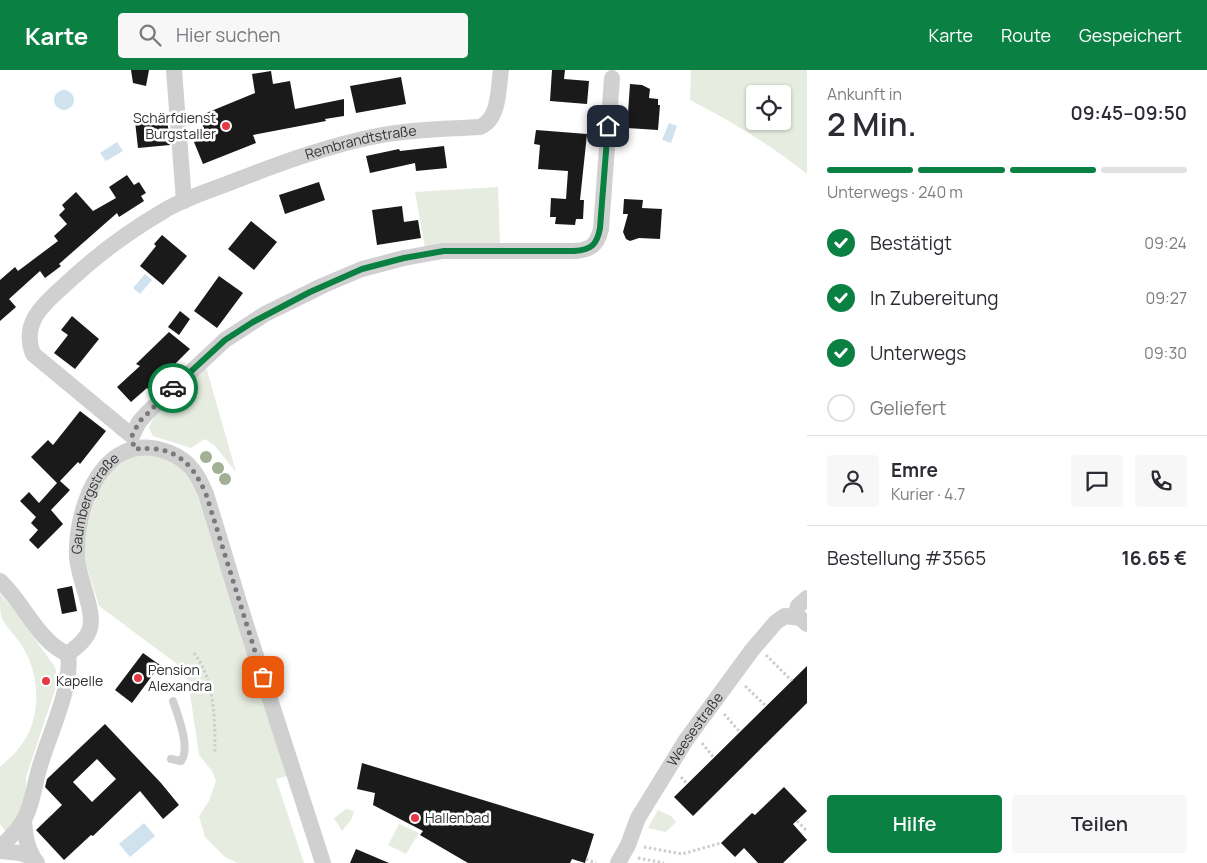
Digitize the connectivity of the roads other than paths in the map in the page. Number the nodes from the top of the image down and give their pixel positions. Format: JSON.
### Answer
{"nodes":[{"id":1,"x":174,"y":70,"type":"edge"},
{"id":2,"x":501,"y":70,"type":"edge"},
{"id":3,"x":612,"y":78,"type":"dead end"},
{"id":4,"x":184,"y":201,"type":"junction"},
{"id":5,"x":133,"y":442,"type":"junction"},
{"id":6,"x":0,"y":581,"type":"edge"},
{"id":7,"x":807,"y":598,"type":"edge"},
{"id":8,"x":801,"y":620,"type":"edge"},
{"id":9,"x":68,"y":654,"type":"junction"},
{"id":10,"x":173,"y":701,"type":"dead end"},
{"id":11,"x":171,"y":759,"type":"dead end"},
{"id":12,"x":24,"y":820,"type":"junction"},
{"id":13,"x":0,"y":847,"type":"edge"},
{"id":14,"x":0,"y":851,"type":"edge"},
{"id":15,"x":623,"y":854,"type":"edge"},
{"id":16,"x":34,"y":860,"type":"edge"},
{"id":17,"x":323,"y":863,"type":"edge"}],
"edges":[{"from":1,"to":4,"type":"street"},
{"from":2,"to":4,"type":"street","name":"Rembrandtstraße"},
{"from":3,"to":5,"type":"street"},
{"from":4,"to":5,"type":"street","name":"Rembrandtstraße"},
{"from":5,"to":9,"type":"street","name":"Gaumbergstraße"},
{"from":5,"to":17,"type":"street","name":"Gaumbergstraße"},
{"from":6,"to":9,"type":"street"},
{"from":7,"to":8,"type":"street","name":"Weesestraße"},
{"from":8,"to":15,"type":"street","name":"Weesestraße"},
{"from":9,"to":12,"type":"street"},
{"from":10,"to":11,"type":"lane"},
{"from":12,"to":13,"type":"street"},
{"from":12,"to":16,"type":"street"},
{"from":14,"to":16,"type":"street"}]}
